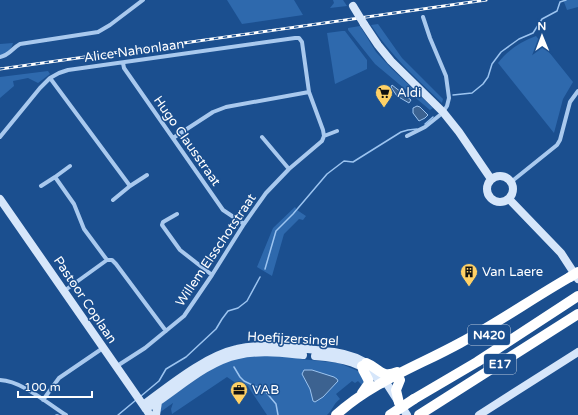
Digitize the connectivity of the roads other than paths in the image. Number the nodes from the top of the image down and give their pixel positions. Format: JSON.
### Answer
{"nodes":[{"id":1,"x":143,"y":0,"type":"edge"},
{"id":2,"x":351,"y":3,"type":"edge"},
{"id":3,"x":423,"y":17,"type":"dead end"},
{"id":4,"x":0,"y":57,"type":"edge"},
{"id":5,"x":123,"y":63,"type":"junction"},
{"id":6,"x":50,"y":78,"type":"junction"},
{"id":7,"x":578,"y":91,"type":"edge"},
{"id":8,"x":309,"y":92,"type":"junction"},
{"id":9,"x":441,"y":113,"type":"junction"},
{"id":10,"x":337,"y":131,"type":"dead end"},
{"id":11,"x":324,"y":136,"type":"junction"},
{"id":12,"x":407,"y":136,"type":"dead end"},
{"id":13,"x":0,"y":137,"type":"edge"},
{"id":14,"x":262,"y":137,"type":"dead end"},
{"id":15,"x":173,"y":138,"type":"junction"},
{"id":16,"x":70,"y":166,"type":"dead end"},
{"id":17,"x":289,"y":168,"type":"junction"},
{"id":18,"x":146,"y":175,"type":"dead end"},
{"id":19,"x":55,"y":177,"type":"junction"},
{"id":20,"x":491,"y":179,"type":"junction"},
{"id":21,"x":511,"y":182,"type":"junction"},
{"id":22,"x":41,"y":186,"type":"dead end"},
{"id":23,"x":130,"y":186,"type":"junction"},
{"id":24,"x":0,"y":199,"type":"edge"},
{"id":25,"x":509,"y":199,"type":"junction"},
{"id":26,"x":113,"y":200,"type":"dead end"},
{"id":27,"x":177,"y":214,"type":"dead end"},
{"id":28,"x":244,"y":224,"type":"junction"},
{"id":29,"x":107,"y":260,"type":"junction"},
{"id":30,"x":212,"y":275,"type":"junction"},
{"id":31,"x":575,"y":277,"type":"edge"},
{"id":32,"x":64,"y":291,"type":"junction"},
{"id":33,"x":576,"y":297,"type":"edge"},
{"id":34,"x":577,"y":315,"type":"edge"},
{"id":35,"x":166,"y":331,"type":"junction"},
{"id":36,"x":103,"y":347,"type":"junction"},
{"id":37,"x":578,"y":352,"type":"edge"},
{"id":38,"x":364,"y":364,"type":"junction"},
{"id":39,"x":116,"y":367,"type":"junction"},
{"id":40,"x":406,"y":370,"type":"junction"},
{"id":41,"x":0,"y":380,"type":"edge"},
{"id":42,"x":400,"y":380,"type":"junction"},
{"id":43,"x":385,"y":383,"type":"junction"},
{"id":44,"x":358,"y":397,"type":"junction"},
{"id":45,"x":43,"y":400,"type":"junction"},
{"id":46,"x":158,"y":402,"type":"junction"},
{"id":47,"x":399,"y":403,"type":"junction"},
{"id":48,"x":146,"y":409,"type":"edge"},
{"id":49,"x":421,"y":414,"type":"edge"},
{"id":50,"x":66,"y":415,"type":"edge"},
{"id":51,"x":156,"y":415,"type":"edge"},
{"id":52,"x":336,"y":415,"type":"edge"},
{"id":53,"x":390,"y":415,"type":"edge"},
{"id":54,"x":402,"y":415,"type":"edge"},
{"id":55,"x":407,"y":415,"type":"edge"},
{"id":56,"x":479,"y":415,"type":"edge"}],
"edges":[{"from":1,"to":4,"type":"street"},
{"from":2,"to":9,"type":"street","bridge":true},
{"from":3,"to":9,"type":"street"},
{"from":5,"to":6,"type":"street","name":"Alice Nahonlaan"},
{"from":5,"to":8,"type":"street","name":"Alice Nahonlaan"},
{"from":5,"to":15,"type":"street","name":"Hugo Clausstraat"},
{"from":6,"to":13,"type":"street","name":"Alice Nahonlaan"},
{"from":6,"to":23,"type":"street"},
{"from":7,"to":21,"type":"street"},
{"from":8,"to":11,"type":"street"},
{"from":8,"to":15,"type":"street"},
{"from":9,"to":12,"type":"street"},
{"from":9,"to":20,"type":"street"},
{"from":10,"to":11,"type":"street","name":"Willem Elsschotstraat"},
{"from":11,"to":17,"type":"street","name":"Willem Elsschotstraat"},
{"from":14,"to":17,"type":"street"},
{"from":15,"to":28,"type":"street","name":"Hugo Clausstraat"},
{"from":16,"to":19,"type":"street"},
{"from":17,"to":28,"type":"street","name":"Willem Elsschotstraat"},
{"from":18,"to":23,"type":"street"},
{"from":19,"to":22,"type":"street"},
{"from":19,"to":29,"type":"street"},
{"from":20,"to":21,"type":"street"},
{"from":20,"to":25,"type":"street"},
{"from":21,"to":25,"type":"street"},
{"from":23,"to":26,"type":"street"},
{"from":24,"to":32,"type":"street","name":"Pastoor Coplaan"},
{"from":25,"to":31,"type":"street"},
{"from":27,"to":30,"type":"street"},
{"from":28,"to":30,"type":"street","name":"Willem Elsschotstraat"},
{"from":29,"to":32,"type":"street"},
{"from":29,"to":35,"type":"street"},
{"from":30,"to":35,"type":"street","name":"Willem Elsschotstraat"},
{"from":31,"to":40,"type":"highway","number":"N420"},
{"from":31,"to":42,"type":"highway","number":"N420"},
{"from":32,"to":36,"type":"street","name":"Pastoor Coplaan"},
{"from":33,"to":53,"type":"highway","number":"E17","bridge":true},
{"from":34,"to":49,"type":"highway","number":"E17"},
{"from":35,"to":39,"type":"street","name":"Willem Elsschotstraat"},
{"from":36,"to":39,"type":"street","name":"Pastoor Coplaan"},
{"from":36,"to":45,"type":"street"},
{"from":37,"to":56,"type":"street"},
{"from":38,"to":40,"type":"highway"},
{"from":38,"to":43,"type":"street","name":"Hoefijzersingel"},
{"from":38,"to":44,"type":"highway"},
{"from":38,"to":46,"type":"street","name":"Hoefijzersingel"},
{"from":38,"to":48,"type":"street","name":"Hoefijzersingel"},
{"from":39,"to":48,"type":"street","name":"Pastoor Coplaan"},
{"from":40,"to":43,"type":"highway","number":"N420"},
{"from":41,"to":45,"type":"street"},
{"from":42,"to":43,"type":"highway","number":"N420"},
{"from":42,"to":47,"type":"highway"},
{"from":43,"to":44,"type":"highway"},
{"from":43,"to":47,"type":"street","name":"Hoefijzersingel"},
{"from":43,"to":54,"type":"street","name":"Hoefijzersingel"},
{"from":44,"to":52,"type":"highway"},
{"from":45,"to":50,"type":"street"},
{"from":46,"to":48,"type":"street","name":"Hoefijzersingel"},
{"from":46,"to":51,"type":"street"},
{"from":47,"to":55,"type":"street","name":"Hoefijzersingel"}]}
